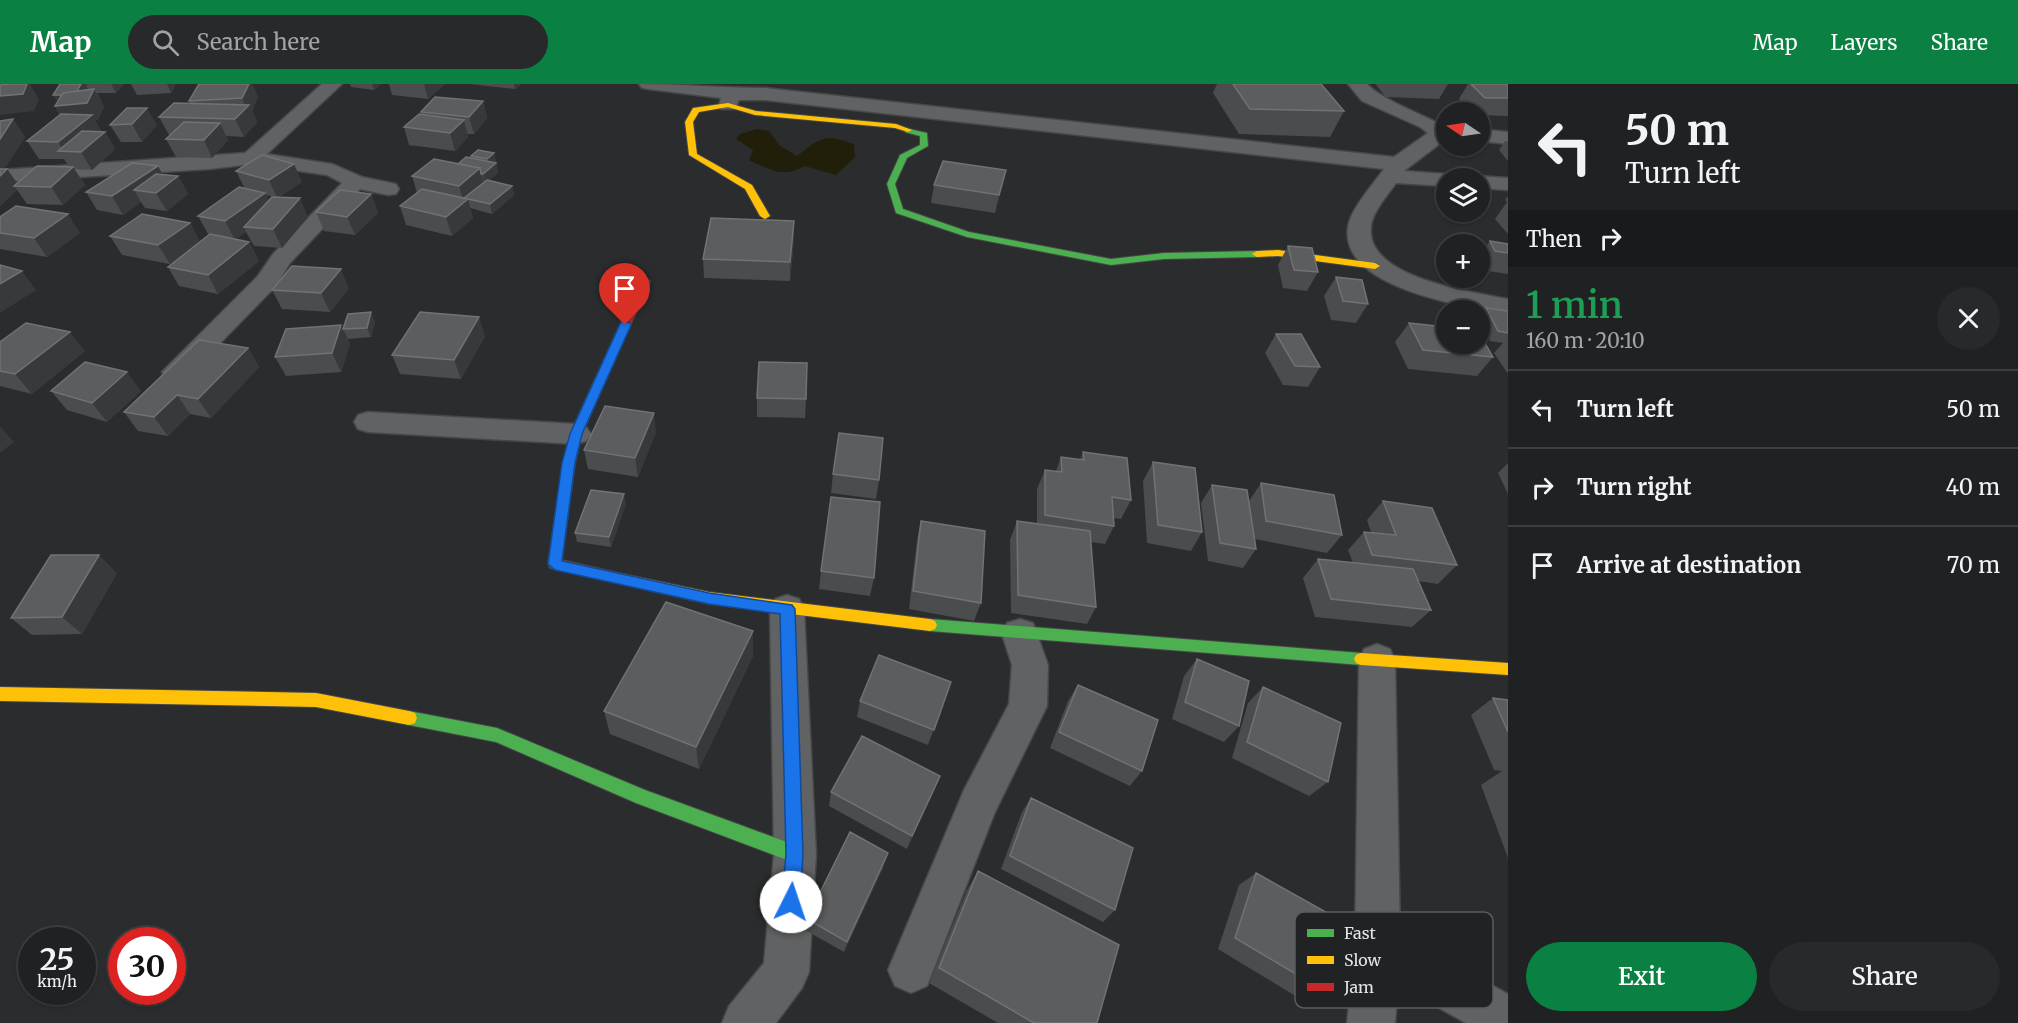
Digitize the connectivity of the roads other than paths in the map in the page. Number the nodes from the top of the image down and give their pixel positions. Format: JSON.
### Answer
{"nodes":[{"id":1,"x":333,"y":84,"type":"edge"},
{"id":2,"x":648,"y":84,"type":"edge"},
{"id":3,"x":1357,"y":84,"type":"edge"},
{"id":4,"x":730,"y":99,"type":"junction"},
{"id":5,"x":1436,"y":128,"type":"edge"},
{"id":6,"x":1490,"y":136,"type":"edge"},
{"id":7,"x":1436,"y":137,"type":"edge"},
{"id":8,"x":1508,"y":138,"type":"edge"},
{"id":9,"x":251,"y":158,"type":"junction"},
{"id":10,"x":1394,"y":170,"type":"junction"},
{"id":11,"x":0,"y":176,"type":"edge"},
{"id":12,"x":1436,"y":178,"type":"edge"},
{"id":13,"x":355,"y":182,"type":"junction"},
{"id":14,"x":1490,"y":183,"type":"edge"},
{"id":15,"x":1508,"y":184,"type":"edge"},
{"id":16,"x":388,"y":189,"type":"dead end"},
{"id":17,"x":765,"y":216,"type":"dead end"},
{"id":18,"x":1375,"y":266,"type":"junction"},
{"id":19,"x":645,"y":281,"type":"dead end"},
{"id":20,"x":1508,"y":307,"type":"edge"},
{"id":21,"x":162,"y":386,"type":"edge"},
{"id":22,"x":368,"y":422,"type":"dead end"},
{"id":23,"x":576,"y":434,"type":"junction"},
{"id":24,"x":787,"y":609,"type":"junction"},
{"id":25,"x":1020,"y":634,"type":"junction"},
{"id":26,"x":1377,"y":660,"type":"junction"},
{"id":27,"x":1508,"y":669,"type":"edge"},
{"id":28,"x":0,"y":694,"type":"edge"},
{"id":29,"x":795,"y":854,"type":"junction"},
{"id":30,"x":1378,"y":912,"type":"edge"},
{"id":31,"x":911,"y":970,"type":"dead end"},
{"id":32,"x":1372,"y":1008,"type":"edge"},
{"id":33,"x":1486,"y":1008,"type":"edge"},
{"id":34,"x":1508,"y":1020,"type":"edge"},
{"id":35,"x":746,"y":1023,"type":"edge"},
{"id":36,"x":1371,"y":1023,"type":"edge"}],
"edges":[{"from":1,"to":9,"type":"street"},
{"from":2,"to":4,"type":"street"},
{"from":3,"to":5,"type":"street"},
{"from":4,"to":10,"type":"street"},
{"from":4,"to":17,"type":"street"},
{"from":4,"to":18,"type":"street"},
{"from":6,"to":8,"type":"street"},
{"from":7,"to":10,"type":"street"},
{"from":9,"to":11,"type":"street"},
{"from":9,"to":13,"type":"street"},
{"from":10,"to":12,"type":"street"},
{"from":10,"to":18,"type":"street"},
{"from":13,"to":16,"type":"street"},
{"from":13,"to":21,"type":"street"},
{"from":14,"to":15,"type":"street"},
{"from":18,"to":20,"type":"street"},
{"from":19,"to":23,"type":"street"},
{"from":22,"to":23,"type":"street"},
{"from":23,"to":24,"type":"street"},
{"from":24,"to":25,"type":"street"},
{"from":24,"to":29,"type":"street"},
{"from":25,"to":26,"type":"street"},
{"from":25,"to":31,"type":"street"},
{"from":26,"to":27,"type":"street"},
{"from":26,"to":30,"type":"street"},
{"from":28,"to":29,"type":"street"},
{"from":29,"to":35,"type":"street"},
{"from":32,"to":36,"type":"street"},
{"from":33,"to":34,"type":"street"}]}
